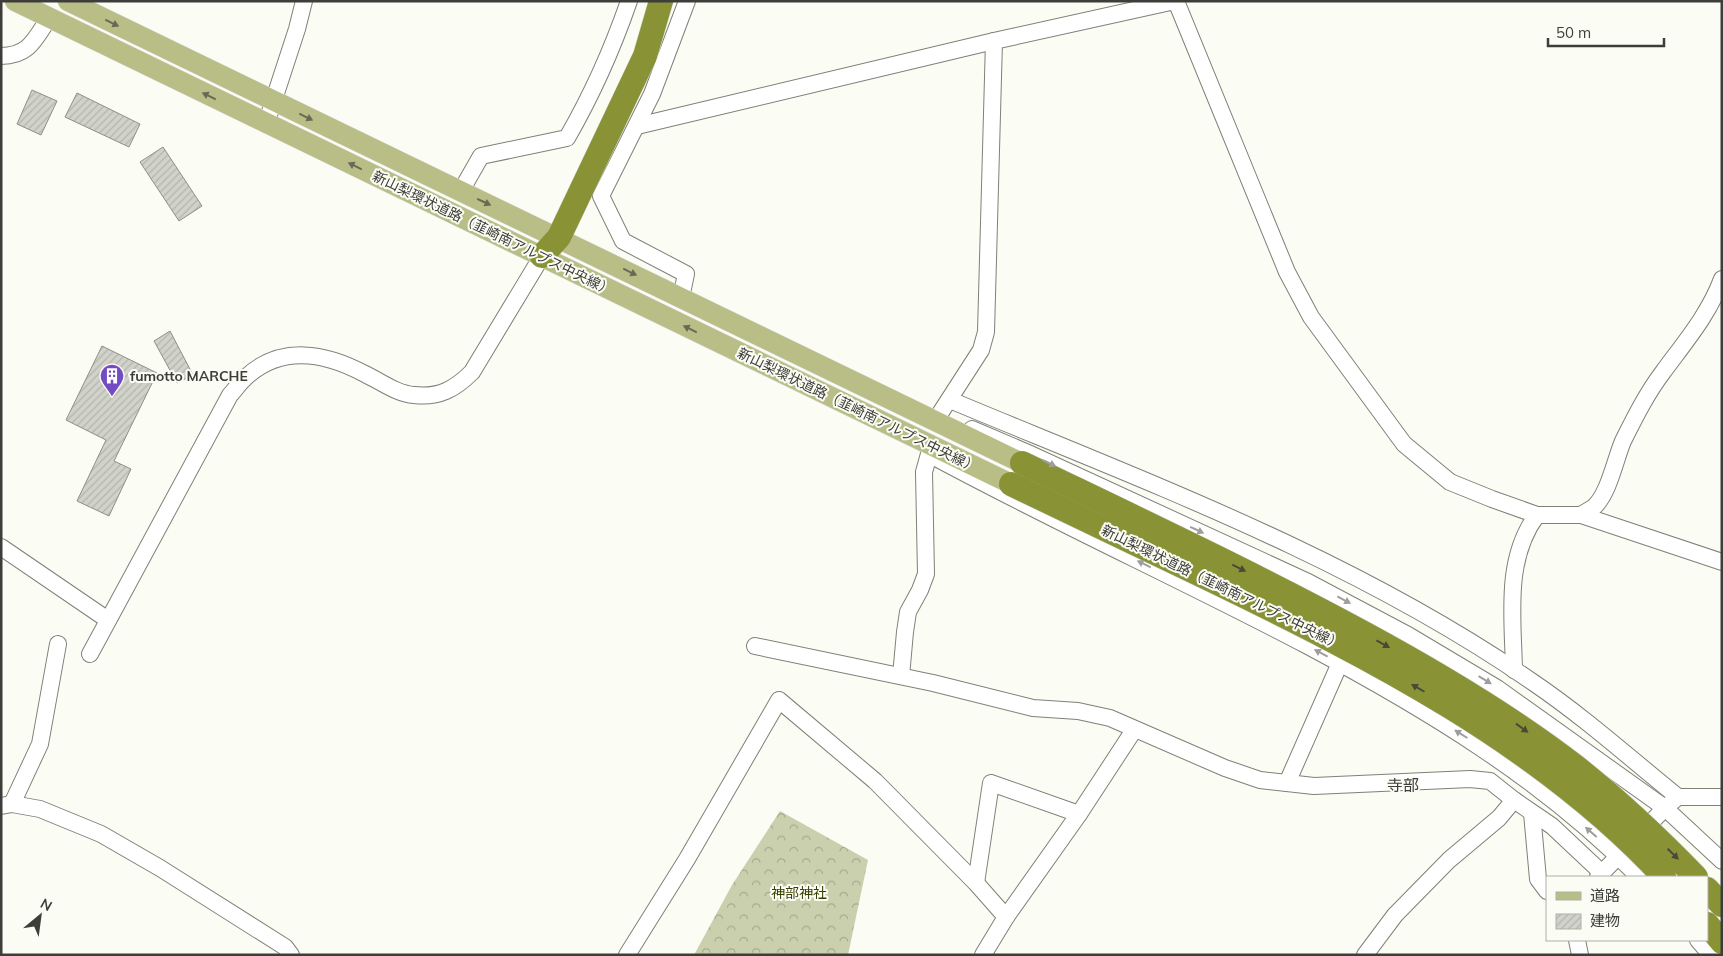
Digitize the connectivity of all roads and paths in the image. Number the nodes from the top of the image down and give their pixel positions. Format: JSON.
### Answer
{"nodes":[{"id":1,"x":15,"y":1,"type":"edge"},
{"id":2,"x":68,"y":1,"type":"edge"},
{"id":3,"x":304,"y":1,"type":"edge"},
{"id":4,"x":629,"y":1,"type":"edge"},
{"id":5,"x":647,"y":1,"type":"edge"},
{"id":6,"x":661,"y":1,"type":"edge"},
{"id":7,"x":687,"y":1,"type":"edge"},
{"id":8,"x":1173,"y":2,"type":"edge"},
{"id":9,"x":49,"y":18,"type":"junction"},
{"id":10,"x":994,"y":41,"type":"junction"},
{"id":11,"x":1,"y":56,"type":"edge"},
{"id":12,"x":273,"y":101,"type":"junction"},
{"id":13,"x":266,"y":124,"type":"junction"},
{"id":14,"x":637,"y":126,"type":"junction"},
{"id":15,"x":461,"y":191,"type":"junction"},
{"id":16,"x":552,"y":234,"type":"junction"},
{"id":17,"x":542,"y":256,"type":"junction"},
{"id":18,"x":1722,"y":279,"type":"edge"},
{"id":19,"x":681,"y":298,"type":"junction"},
{"id":20,"x":734,"y":350,"type":"junction"},
{"id":21,"x":796,"y":353,"type":"junction"},
{"id":22,"x":950,"y":400,"type":"junction"},
{"id":23,"x":939,"y":415,"type":"junction"},
{"id":24,"x":929,"y":454,"type":"junction"},
{"id":25,"x":1022,"y":463,"type":"joint"},
{"id":26,"x":1011,"y":484,"type":"joint"},
{"id":27,"x":1537,"y":515,"type":"junction"},
{"id":28,"x":1581,"y":515,"type":"junction"},
{"id":29,"x":1,"y":547,"type":"edge"},
{"id":30,"x":1722,"y":562,"type":"edge"},
{"id":31,"x":108,"y":620,"type":"junction"},
{"id":32,"x":58,"y":644,"type":"dead end"},
{"id":33,"x":755,"y":646,"type":"dead end"},
{"id":34,"x":90,"y":654,"type":"dead end"},
{"id":35,"x":1340,"y":663,"type":"junction"},
{"id":36,"x":1514,"y":670,"type":"junction"},
{"id":37,"x":901,"y":676,"type":"junction"},
{"id":38,"x":1134,"y":730,"type":"junction"},
{"id":39,"x":1287,"y":783,"type":"junction"},
{"id":40,"x":1678,"y":797,"type":"junction"},
{"id":41,"x":1722,"y":797,"type":"edge"},
{"id":42,"x":1514,"y":800,"type":"junction"},
{"id":43,"x":5,"y":805,"type":"edge"},
{"id":44,"x":1666,"y":808,"type":"junction"},
{"id":45,"x":1532,"y":813,"type":"junction"},
{"id":46,"x":1079,"y":814,"type":"junction"},
{"id":47,"x":1,"y":816,"type":"edge"},
{"id":48,"x":1618,"y":856,"type":"junction"},
{"id":49,"x":1722,"y":861,"type":"edge"},
{"id":50,"x":1600,"y":875,"type":"edge"},
{"id":51,"x":1638,"y":876,"type":"edge"},
{"id":52,"x":1663,"y":876,"type":"edge"},
{"id":53,"x":1695,"y":876,"type":"edge"},
{"id":54,"x":976,"y":883,"type":"junction"},
{"id":55,"x":1546,"y":890,"type":"edge"},
{"id":56,"x":1708,"y":890,"type":"edge"},
{"id":57,"x":1722,"y":905,"type":"edge"},
{"id":58,"x":1006,"y":917,"type":"junction"},
{"id":59,"x":1708,"y":925,"type":"edge"},
{"id":60,"x":1576,"y":941,"type":"edge"},
{"id":61,"x":1699,"y":941,"type":"edge"},
{"id":62,"x":1722,"y":942,"type":"edge"},
{"id":63,"x":290,"y":955,"type":"edge"},
{"id":64,"x":627,"y":955,"type":"edge"},
{"id":65,"x":982,"y":955,"type":"edge"},
{"id":66,"x":1365,"y":955,"type":"edge"},
{"id":67,"x":1580,"y":955,"type":"edge"},
{"id":68,"x":1711,"y":955,"type":"edge"}],
"edges":[{"from":1,"to":9,"type":"main road","name":"新山梨環状道路（韮崎南アルプス中央線）"},
{"from":2,"to":12,"type":"main road","name":"新山梨環状道路（韮崎南アルプス中央線）","one_way":true},
{"from":3,"to":12,"type":"street"},
{"from":4,"to":15,"type":"street"},
{"from":5,"to":16,"type":"highway"},
{"from":6,"to":16,"type":"highway"},
{"from":7,"to":14,"type":"street"},
{"from":8,"to":10,"type":"street"},
{"from":8,"to":27,"type":"street"},
{"from":9,"to":11,"type":"street"},
{"from":13,"to":9,"type":"main road","name":"新山梨環状道路（韮崎南アルプス中央線）","one_way":true},
{"from":10,"to":14,"type":"street"},
{"from":10,"to":22,"type":"street"},
{"from":12,"to":13,"type":"street"},
{"from":12,"to":15,"type":"main road","name":"新山梨環状道路（韮崎南アルプス中央線）","one_way":true},
{"from":17,"to":13,"type":"main road","name":"新山梨環状道路（韮崎南アルプス中央線）","one_way":true},
{"from":14,"to":19,"type":"street"},
{"from":15,"to":16,"type":"main road","name":"新山梨環状道路（韮崎南アルプス中央線）","one_way":true},
{"from":16,"to":17,"type":"highway"},
{"from":16,"to":19,"type":"main road","name":"新山梨環状道路（韮崎南アルプス中央線）","one_way":true},
{"from":20,"to":17,"type":"main road","name":"新山梨環状道路（韮崎南アルプス中央線）","one_way":true},
{"from":17,"to":31,"type":"street"},
{"from":18,"to":28,"type":"street"},
{"from":19,"to":21,"type":"main road","name":"新山梨環状道路（韮崎南アルプス中央線）"},
{"from":20,"to":24,"type":"street"},
{"from":20,"to":26,"type":"main road","name":"新山梨環状道路（韮崎南アルプス中央線）"},
{"from":21,"to":23,"type":"street"},
{"from":21,"to":25,"type":"main road","name":"新山梨環状道路（韮崎南アルプス中央線）"},
{"from":22,"to":23,"type":"street"},
{"from":22,"to":36,"type":"street"},
{"from":23,"to":44,"type":"street","one_way":true},
{"from":35,"to":24,"type":"street","one_way":true},
{"from":24,"to":37,"type":"street"},
{"from":25,"to":53,"type":"highway","name":"新山梨環状道路（韮崎南アルプス中央線）","one_way":true,"bridge":true},
{"from":52,"to":26,"type":"highway","name":"新山梨環状道路（韮崎南アルプス中央線）","one_way":true,"bridge":true},
{"from":27,"to":28,"type":"street"},
{"from":27,"to":36,"type":"street"},
{"from":28,"to":30,"type":"street"},
{"from":29,"to":31,"type":"street"},
{"from":31,"to":34,"type":"street"},
{"from":32,"to":43,"type":"street"},
{"from":33,"to":37,"type":"street"},
{"from":35,"to":39,"type":"street"},
{"from":48,"to":35,"type":"street","one_way":true},
{"from":36,"to":40,"type":"street"},
{"from":37,"to":38,"type":"street"},
{"from":38,"to":39,"type":"street"},
{"from":38,"to":46,"type":"street"},
{"from":39,"to":42,"type":"street"},
{"from":40,"to":41,"type":"street"},
{"from":40,"to":44,"type":"street"},
{"from":42,"to":45,"type":"street"},
{"from":42,"to":66,"type":"street"},
{"from":43,"to":47,"type":"street"},
{"from":43,"to":63,"type":"street"},
{"from":44,"to":48,"type":"street"},
{"from":44,"to":49,"type":"street"},
{"from":45,"to":50,"type":"street"},
{"from":45,"to":55,"type":"street"},
{"from":46,"to":54,"type":"street"},
{"from":46,"to":58,"type":"street"},
{"from":48,"to":50,"type":"street"},
{"from":48,"to":51,"type":"street"},
{"from":54,"to":58,"type":"street"},
{"from":54,"to":64,"type":"street"},
{"from":56,"to":57,"type":"highway"},
{"from":58,"to":65,"type":"street"},
{"from":59,"to":62,"type":"highway"},
{"from":60,"to":67,"type":"street"},
{"from":61,"to":68,"type":"street"}]}
